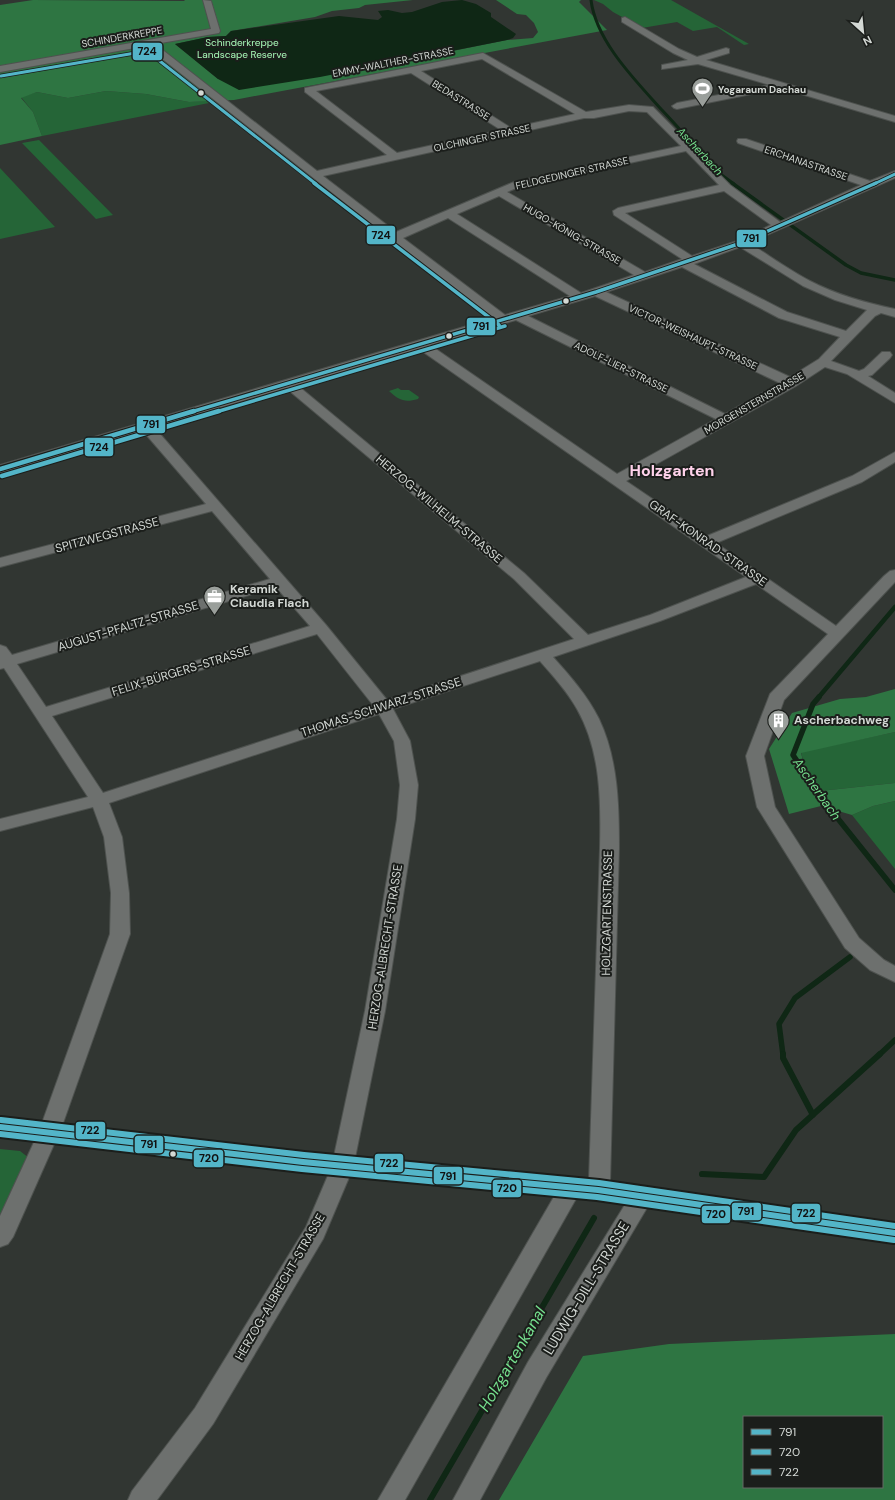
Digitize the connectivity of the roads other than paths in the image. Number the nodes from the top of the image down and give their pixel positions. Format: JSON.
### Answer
{"nodes":[{"id":1,"x":207,"y":1,"type":"edge"},
{"id":2,"x":625,"y":20,"type":"dead end"},
{"id":3,"x":149,"y":44,"type":"junction"},
{"id":4,"x":726,"y":52,"type":"dead end"},
{"id":5,"x":697,"y":60,"type":"junction"},
{"id":6,"x":665,"y":67,"type":"dead end"},
{"id":7,"x":0,"y":69,"type":"edge"},
{"id":8,"x":412,"y":70,"type":"junction"},
{"id":9,"x":780,"y":85,"type":"junction"},
{"id":10,"x":677,"y":106,"type":"dead end"},
{"id":11,"x":584,"y":115,"type":"junction"},
{"id":12,"x":895,"y":119,"type":"edge"},
{"id":13,"x":510,"y":132,"type":"junction"},
{"id":14,"x":742,"y":140,"type":"dead end"},
{"id":15,"x":687,"y":148,"type":"junction"},
{"id":16,"x":396,"y":157,"type":"junction"},
{"id":17,"x":316,"y":174,"type":"junction"},
{"id":18,"x":895,"y":174,"type":"edge"},
{"id":19,"x":871,"y":185,"type":"junction"},
{"id":20,"x":726,"y":187,"type":"junction"},
{"id":21,"x":499,"y":192,"type":"junction"},
{"id":22,"x":449,"y":214,"type":"junction"},
{"id":23,"x":786,"y":224,"type":"junction"},
{"id":24,"x":395,"y":237,"type":"junction"},
{"id":25,"x":741,"y":243,"type":"junction"},
{"id":26,"x":688,"y":262,"type":"junction"},
{"id":27,"x":644,"y":276,"type":"junction"},
{"id":28,"x":596,"y":292,"type":"junction"},
{"id":29,"x":579,"y":297,"type":"junction"},
{"id":30,"x":880,"y":310,"type":"junction"},
{"id":31,"x":895,"y":313,"type":"edge"},
{"id":32,"x":510,"y":317,"type":"junction"},
{"id":33,"x":849,"y":336,"type":"junction"},
{"id":34,"x":420,"y":344,"type":"junction"},
{"id":35,"x":886,"y":355,"type":"dead end"},
{"id":36,"x":823,"y":362,"type":"junction"},
{"id":37,"x":859,"y":376,"type":"junction"},
{"id":38,"x":791,"y":383,"type":"junction"},
{"id":39,"x":287,"y":384,"type":"junction"},
{"id":40,"x":894,"y":397,"type":"edge"},
{"id":41,"x":726,"y":419,"type":"junction"},
{"id":42,"x":146,"y":426,"type":"junction"},
{"id":43,"x":895,"y":456,"type":"edge"},
{"id":44,"x":0,"y":469,"type":"edge"},
{"id":45,"x":617,"y":480,"type":"junction"},
{"id":46,"x":215,"y":506,"type":"junction"},
{"id":47,"x":706,"y":541,"type":"junction"},
{"id":48,"x":0,"y":563,"type":"edge"},
{"id":49,"x":895,"y":574,"type":"edge"},
{"id":50,"x":758,"y":578,"type":"junction"},
{"id":51,"x":280,"y":581,"type":"junction"},
{"id":52,"x":320,"y":628,"type":"junction"},
{"id":53,"x":838,"y":634,"type":"junction"},
{"id":54,"x":585,"y":641,"type":"junction"},
{"id":55,"x":544,"y":655,"type":"junction"},
{"id":56,"x":3,"y":659,"type":"edge"},
{"id":57,"x":384,"y":707,"type":"junction"},
{"id":58,"x":42,"y":714,"type":"junction"},
{"id":59,"x":99,"y":800,"type":"junction"},
{"id":60,"x":0,"y":825,"type":"edge"},
{"id":61,"x":895,"y":976,"type":"edge"},
{"id":62,"x":0,"y":1127,"type":"edge"},
{"id":63,"x":49,"y":1132,"type":"junction"},
{"id":64,"x":343,"y":1165,"type":"junction"},
{"id":65,"x":571,"y":1187,"type":"junction"},
{"id":66,"x":598,"y":1190,"type":"junction"},
{"id":67,"x":642,"y":1196,"type":"junction"},
{"id":68,"x":895,"y":1232,"type":"edge"},
{"id":69,"x":0,"y":1236,"type":"edge"},
{"id":70,"x":141,"y":1500,"type":"edge"},
{"id":71,"x":391,"y":1500,"type":"edge"},
{"id":72,"x":466,"y":1500,"type":"edge"}],
"edges":[{"from":1,"to":3,"type":"street","name":"SCHINDERKREPPE"},
{"from":2,"to":5,"type":"street"},
{"from":3,"to":7,"type":"street","name":"SCHINDERKREPPE"},
{"from":3,"to":17,"type":"street","name":"ADOLF-LIER-STRASSE"},
{"from":4,"to":5,"type":"street"},
{"from":5,"to":6,"type":"street"},
{"from":5,"to":9,"type":"street"},
{"from":8,"to":11,"type":"street","name":"EMMY-WALTHER-STRASSE"},
{"from":8,"to":13,"type":"street","name":"BEDASTRASSE"},
{"from":8,"to":16,"type":"street","name":"EMMY-WALTHER-STRASSE"},
{"from":9,"to":10,"type":"street"},
{"from":9,"to":12,"type":"street"},
{"from":11,"to":13,"type":"street","name":"OLCHINGER STRASSE"},
{"from":11,"to":15,"type":"street","name":"OLCHINGER STRASSE"},
{"from":13,"to":16,"type":"street","name":"OLCHINGER STRASSE"},
{"from":14,"to":19,"type":"street","name":"ERCHANASTRASSE"},
{"from":15,"to":20,"type":"street"},
{"from":15,"to":21,"type":"street","name":"FELDGEDINGER STRASSE"},
{"from":16,"to":17,"type":"street","name":"OLCHINGER STRASSE"},
{"from":17,"to":24,"type":"street","name":"ADOLF-LIER-STRASSE"},
{"from":18,"to":19,"type":"street"},
{"from":19,"to":23,"type":"street"},
{"from":20,"to":23,"type":"street"},
{"from":20,"to":26,"type":"street"},
{"from":21,"to":22,"type":"street","name":"FELDGEDINGER STRASSE"},
{"from":21,"to":27,"type":"street","name":"HUGO-KÖNIG-STRASSE"},
{"from":22,"to":24,"type":"street","name":"FELDGEDINGER STRASSE"},
{"from":22,"to":29,"type":"street"},
{"from":23,"to":25,"type":"street"},
{"from":24,"to":32,"type":"street","name":"ADOLF-LIER-STRASSE"},
{"from":25,"to":26,"type":"street"},
{"from":25,"to":30,"type":"street"},
{"from":26,"to":27,"type":"street"},
{"from":26,"to":33,"type":"street"},
{"from":27,"to":28,"type":"street"},
{"from":28,"to":29,"type":"street"},
{"from":28,"to":38,"type":"street","name":"VICTOR-WEISHAUPT-STRASSE"},
{"from":29,"to":32,"type":"street"},
{"from":30,"to":31,"type":"street"},
{"from":30,"to":33,"type":"street","name":"MORGENSTERNSTRASSE"},
{"from":32,"to":34,"type":"street"},
{"from":32,"to":41,"type":"street","name":"ADOLF-LIER-STRASSE"},
{"from":33,"to":36,"type":"street","name":"MORGENSTERNSTRASSE"},
{"from":34,"to":39,"type":"street"},
{"from":34,"to":45,"type":"street","name":"GRAF-KONRAD-STRASSE"},
{"from":35,"to":37,"type":"street"},
{"from":36,"to":37,"type":"street"},
{"from":36,"to":38,"type":"street","name":"MORGENSTERNSTRASSE"},
{"from":37,"to":40,"type":"street"},
{"from":38,"to":41,"type":"street","name":"MORGENSTERNSTRASSE"},
{"from":39,"to":42,"type":"street"},
{"from":39,"to":54,"type":"street","name":"HERZOG-WILHELM-STRASSE"},
{"from":41,"to":45,"type":"street","name":"MORGENSTERNSTRASSE"},
{"from":42,"to":44,"type":"street"},
{"from":42,"to":46,"type":"street","name":"HERZOG-ALBRECHT-STRASSE"},
{"from":43,"to":47,"type":"street"},
{"from":45,"to":47,"type":"street","name":"GRAF-KONRAD-STRASSE"},
{"from":46,"to":48,"type":"street","name":"SPITZWEGSTRASSE"},
{"from":46,"to":51,"type":"street","name":"HERZOG-ALBRECHT-STRASSE"},
{"from":47,"to":50,"type":"street","name":"GRAF-KONRAD-STRASSE"},
{"from":49,"to":53,"type":"street"},
{"from":50,"to":53,"type":"street","name":"GRAF-KONRAD-STRASSE"},
{"from":50,"to":54,"type":"street","name":"THOMAS-SCHWARZ-STRASSE"},
{"from":51,"to":52,"type":"street","name":"HERZOG-ALBRECHT-STRASSE"},
{"from":51,"to":56,"type":"street","name":"AUGUST-PFALTZ-STRASSE"},
{"from":52,"to":57,"type":"street","name":"HERZOG-ALBRECHT-STRASSE"},
{"from":52,"to":58,"type":"street","name":"FELIX-BÜRGERS-STRASSE"},
{"from":53,"to":61,"type":"street"},
{"from":54,"to":55,"type":"street","name":"THOMAS-SCHWARZ-STRASSE"},
{"from":55,"to":57,"type":"street","name":"THOMAS-SCHWARZ-STRASSE"},
{"from":55,"to":66,"type":"street","name":"HOLZGARTENSTRASSE"},
{"from":56,"to":58,"type":"street"},
{"from":57,"to":59,"type":"street","name":"THOMAS-SCHWARZ-STRASSE"},
{"from":57,"to":64,"type":"street","name":"HERZOG-ALBRECHT-STRASSE"},
{"from":58,"to":59,"type":"street"},
{"from":59,"to":60,"type":"street","name":"THOMAS-SCHWARZ-STRASSE"},
{"from":59,"to":63,"type":"street"},
{"from":62,"to":63,"type":"street"},
{"from":63,"to":64,"type":"street"},
{"from":63,"to":69,"type":"street"},
{"from":64,"to":65,"type":"street"},
{"from":64,"to":70,"type":"street","name":"HERZOG-ALBRECHT-STRASSE"},
{"from":65,"to":66,"type":"street"},
{"from":65,"to":71,"type":"street"},
{"from":66,"to":67,"type":"street"},
{"from":67,"to":68,"type":"street"},
{"from":67,"to":72,"type":"street","name":"LUDWIG-DILL-STRASSE"}]}
